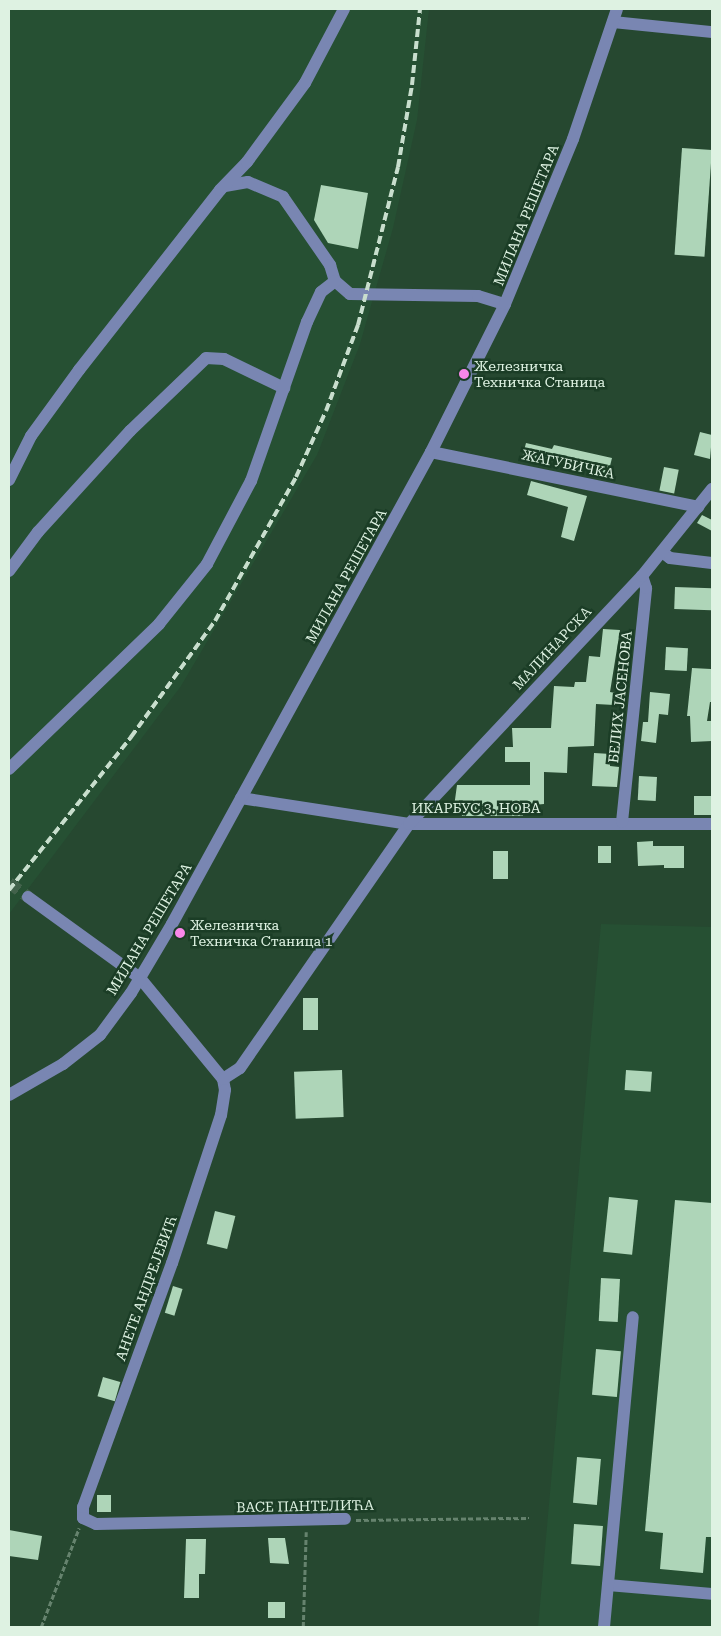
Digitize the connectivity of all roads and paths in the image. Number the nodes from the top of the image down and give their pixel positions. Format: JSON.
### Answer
{"nodes":[{"id":1,"x":344,"y":9,"type":"edge"},
{"id":2,"x":617,"y":9,"type":"edge"},
{"id":3,"x":613,"y":22,"type":"junction"},
{"id":4,"x":712,"y":32,"type":"edge"},
{"id":5,"x":220,"y":190,"type":"junction"},
{"id":6,"x":335,"y":281,"type":"junction"},
{"id":7,"x":505,"y":304,"type":"junction"},
{"id":8,"x":284,"y":388,"type":"junction"},
{"id":9,"x":431,"y":452,"type":"junction"},
{"id":10,"x":9,"y":480,"type":"edge"},
{"id":11,"x":712,"y":489,"type":"edge"},
{"id":12,"x":698,"y":507,"type":"junction"},
{"id":13,"x":662,"y":552,"type":"junction"},
{"id":14,"x":712,"y":563,"type":"edge"},
{"id":15,"x":9,"y":571,"type":"edge"},
{"id":16,"x":642,"y":576,"type":"junction"},
{"id":17,"x":9,"y":768,"type":"edge"},
{"id":18,"x":241,"y":798,"type":"junction"},
{"id":19,"x":622,"y":822,"type":"junction"},
{"id":20,"x":409,"y":824,"type":"junction"},
{"id":21,"x":712,"y":824,"type":"edge"},
{"id":22,"x":28,"y":897,"type":"tunnel mouth"},
{"id":23,"x":140,"y":978,"type":"junction"},
{"id":24,"x":223,"y":1078,"type":"junction"},
{"id":25,"x":9,"y":1095,"type":"edge"},
{"id":26,"x":633,"y":1317,"type":"dead end"},
{"id":27,"x":84,"y":1518,"type":"junction"},
{"id":28,"x":529,"y":1518,"type":"dead end"},
{"id":29,"x":306,"y":1520,"type":"junction"},
{"id":30,"x":345,"y":1520,"type":"joint"},
{"id":31,"x":608,"y":1585,"type":"junction"},
{"id":32,"x":712,"y":1594,"type":"edge"},
{"id":33,"x":42,"y":1627,"type":"edge"},
{"id":34,"x":303,"y":1627,"type":"edge"},
{"id":35,"x":604,"y":1627,"type":"edge"}],
"edges":[{"from":1,"to":5,"type":"street"},
{"from":2,"to":3,"type":"street","name":"МИЛАНА РЕШЕТАРА"},
{"from":3,"to":4,"type":"street"},
{"from":3,"to":7,"type":"street","name":"МИЛАНА РЕШЕТАРА"},
{"from":5,"to":6,"type":"street"},
{"from":5,"to":10,"type":"street"},
{"from":6,"to":7,"type":"street"},
{"from":6,"to":8,"type":"street"},
{"from":7,"to":9,"type":"street","name":"МИЛАНА РЕШЕТАРА"},
{"from":8,"to":15,"type":"street"},
{"from":8,"to":17,"type":"street"},
{"from":9,"to":12,"type":"street","name":"ЖАГУБИЧКА"},
{"from":9,"to":18,"type":"street","name":"МИЛАНА РЕШЕТАРА"},
{"from":11,"to":12,"type":"street","name":"МАЛИНАРСКА"},
{"from":12,"to":13,"type":"street","name":"МАЛИНАРСКА"},
{"from":13,"to":14,"type":"street"},
{"from":13,"to":16,"type":"street","name":"МАЛИНАРСКА"},
{"from":16,"to":19,"type":"street","name":"БЕЛИХ ЈАСЕНОВА"},
{"from":16,"to":20,"type":"street","name":"МАЛИНАРСКА"},
{"from":18,"to":20,"type":"street","name":"ИКАРБУС 3. НОВА"},
{"from":18,"to":23,"type":"street","name":"МИЛАНА РЕШЕТАРА"},
{"from":19,"to":20,"type":"street","name":"ИКАРБУС 3. НОВА"},
{"from":19,"to":21,"type":"street","name":"ИКАРБУС 3. НОВА"},
{"from":20,"to":24,"type":"street","name":"МАЛИНАРСКА"},
{"from":22,"to":23,"type":"street"},
{"from":23,"to":24,"type":"street"},
{"from":23,"to":25,"type":"street","name":"МИЛАНА РЕШЕТАРА"},
{"from":24,"to":27,"type":"street","name":"АНЕТЕ АНДРЕЈЕВИЋ"},
{"from":26,"to":31,"type":"street"},
{"from":27,"to":29,"type":"street","name":"ВАСЕ ПАНТЕЛИЋА"},
{"from":27,"to":33,"type":"path"},
{"from":28,"to":30,"type":"path","name":"ВАСЕ ПАНТЕЛИЋА"},
{"from":29,"to":30,"type":"street","name":"ВАСЕ ПАНТЕЛИЋА"},
{"from":29,"to":34,"type":"path"},
{"from":31,"to":32,"type":"street"},
{"from":31,"to":35,"type":"street"}]}
